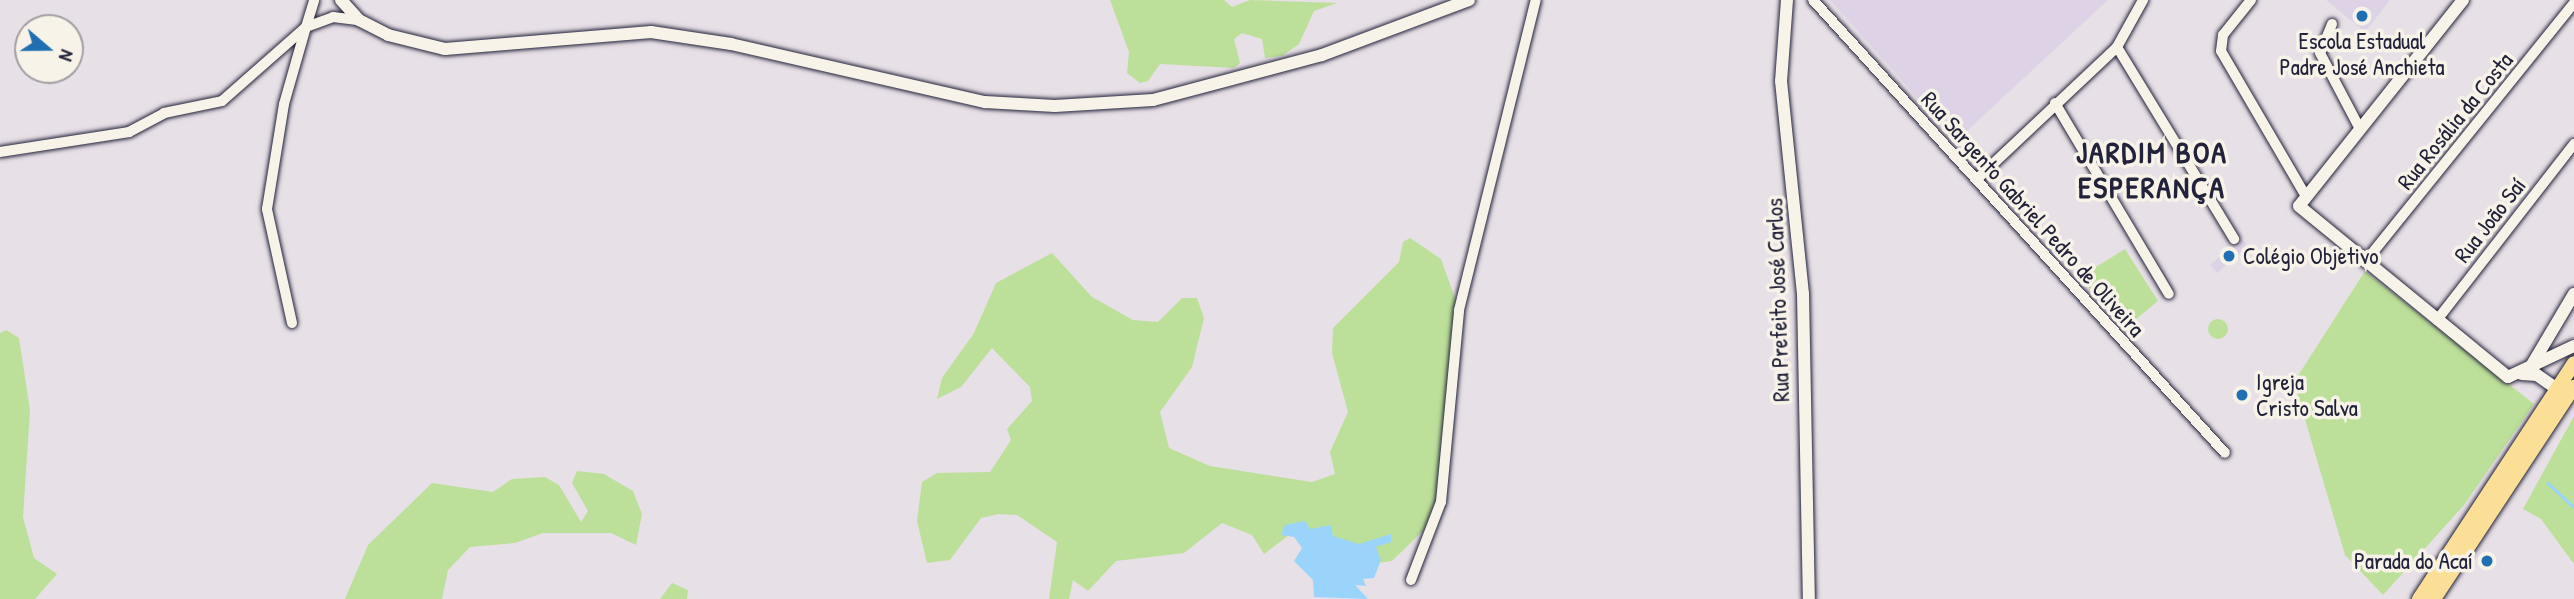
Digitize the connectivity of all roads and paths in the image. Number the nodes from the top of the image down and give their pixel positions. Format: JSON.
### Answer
{"nodes":[{"id":1,"x":314,"y":0,"type":"edge"},
{"id":2,"x":341,"y":0,"type":"edge"},
{"id":3,"x":1469,"y":0,"type":"edge"},
{"id":4,"x":1536,"y":0,"type":"edge"},
{"id":5,"x":1787,"y":0,"type":"edge"},
{"id":6,"x":1813,"y":0,"type":"edge"},
{"id":7,"x":2143,"y":0,"type":"edge"},
{"id":8,"x":2251,"y":0,"type":"edge"},
{"id":9,"x":2463,"y":0,"type":"edge"},
{"id":10,"x":2574,"y":3,"type":"edge"},
{"id":11,"x":359,"y":20,"type":"junction"},
{"id":12,"x":2332,"y":24,"type":"dead end"},
{"id":13,"x":306,"y":27,"type":"junction"},
{"id":14,"x":2117,"y":47,"type":"junction"},
{"id":15,"x":2055,"y":103,"type":"junction"},
{"id":16,"x":2359,"y":127,"type":"junction"},
{"id":17,"x":2574,"y":144,"type":"edge"},
{"id":18,"x":0,"y":152,"type":"edge"},
{"id":19,"x":1977,"y":179,"type":"junction"},
{"id":20,"x":2302,"y":197,"type":"junction"},
{"id":21,"x":2234,"y":239,"type":"dead end"},
{"id":22,"x":2365,"y":262,"type":"junction"},
{"id":23,"x":2169,"y":294,"type":"dead end"},
{"id":24,"x":2574,"y":294,"type":"edge"},
{"id":25,"x":2437,"y":320,"type":"junction"},
{"id":26,"x":292,"y":323,"type":"dead end"},
{"id":27,"x":2574,"y":346,"type":"edge"},
{"id":28,"x":2574,"y":363,"type":"edge"},
{"id":29,"x":2528,"y":367,"type":"junction"},
{"id":30,"x":2574,"y":387,"type":"edge"},
{"id":31,"x":2557,"y":389,"type":"junction"},
{"id":32,"x":2225,"y":453,"type":"dead end"},
{"id":33,"x":1410,"y":580,"type":"dead end"},
{"id":34,"x":1809,"y":599,"type":"edge"},
{"id":35,"x":2420,"y":599,"type":"edge"},
{"id":36,"x":2434,"y":599,"type":"edge"}],
"edges":[{"from":1,"to":13,"type":"street"},
{"from":2,"to":11,"type":"street"},
{"from":3,"to":11,"type":"street"},
{"from":4,"to":33,"type":"street"},
{"from":5,"to":34,"type":"street","name":"Rua Prefeito José Carlos"},
{"from":6,"to":19,"type":"street","name":"Rua Sargento Gabriel Pedro de Oliveira"},
{"from":7,"to":14,"type":"street"},
{"from":8,"to":20,"type":"street"},
{"from":9,"to":16,"type":"street"},
{"from":10,"to":22,"type":"street","name":"Rua Rosália da Costa"},
{"from":11,"to":13,"type":"street"},
{"from":12,"to":16,"type":"street"},
{"from":13,"to":18,"type":"street"},
{"from":13,"to":26,"type":"street"},
{"from":14,"to":15,"type":"street"},
{"from":14,"to":21,"type":"street"},
{"from":15,"to":19,"type":"street"},
{"from":15,"to":23,"type":"street"},
{"from":16,"to":20,"type":"street"},
{"from":17,"to":25,"type":"street","name":"Rua João Saí"},
{"from":19,"to":32,"type":"street","name":"Rua Sargento Gabriel Pedro de Oliveira"},
{"from":20,"to":22,"type":"street"},
{"from":22,"to":25,"type":"street"},
{"from":24,"to":29,"type":"street"},
{"from":25,"to":29,"type":"street"},
{"from":27,"to":29,"type":"street"},
{"from":28,"to":31,"type":"main road"},
{"from":29,"to":31,"type":"street"},
{"from":30,"to":36,"type":"main road"},
{"from":31,"to":35,"type":"main road"}]}
